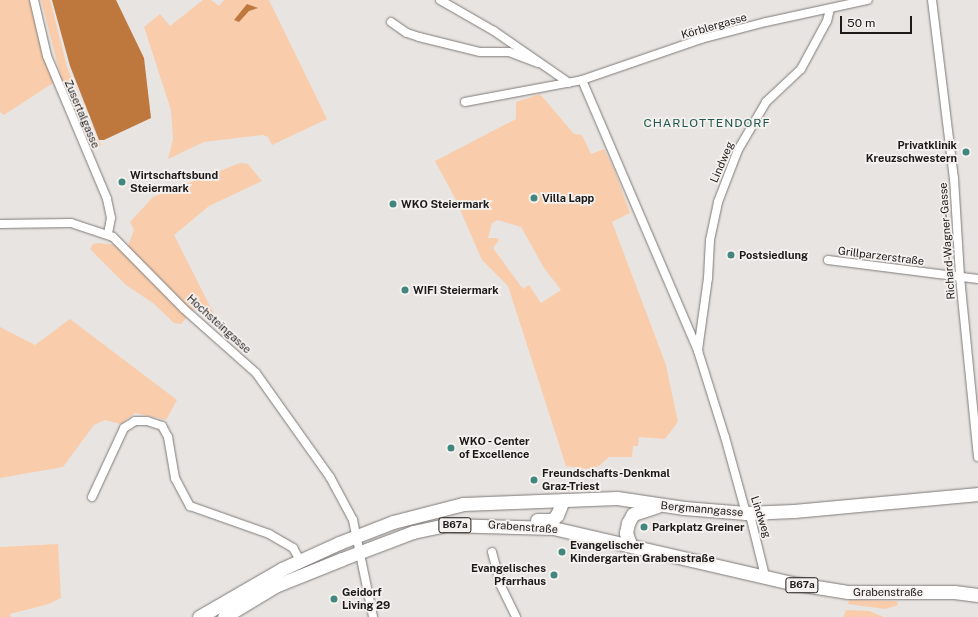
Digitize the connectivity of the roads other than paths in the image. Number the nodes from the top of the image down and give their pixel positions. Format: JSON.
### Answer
{"nodes":[{"id":1,"x":34,"y":0,"type":"edge"},
{"id":2,"x":440,"y":0,"type":"edge"},
{"id":3,"x":868,"y":0,"type":"edge"},
{"id":4,"x":932,"y":0,"type":"edge"},
{"id":5,"x":848,"y":2,"type":"edge"},
{"id":6,"x":830,"y":9,"type":"junction"},
{"id":7,"x":391,"y":22,"type":"dead end"},
{"id":8,"x":538,"y":63,"type":"junction"},
{"id":9,"x":582,"y":80,"type":"junction"},
{"id":10,"x":569,"y":83,"type":"junction"},
{"id":11,"x":465,"y":102,"type":"dead end"},
{"id":12,"x":0,"y":224,"type":"edge"},
{"id":13,"x":108,"y":234,"type":"junction"},
{"id":14,"x":828,"y":260,"type":"dead end"},
{"id":15,"x":960,"y":277,"type":"junction"},
{"id":16,"x":978,"y":279,"type":"edge"},
{"id":17,"x":698,"y":351,"type":"junction"},
{"id":18,"x":978,"y":456,"type":"edge"},
{"id":19,"x":978,"y":494,"type":"edge"},
{"id":20,"x":92,"y":497,"type":"dead end"},
{"id":21,"x":563,"y":500,"type":"junction"},
{"id":22,"x":659,"y":505,"type":"junction"},
{"id":23,"x":746,"y":513,"type":"junction"},
{"id":24,"x":492,"y":525,"type":"junction"},
{"id":25,"x":358,"y":535,"type":"junction"},
{"id":26,"x":630,"y":544,"type":"junction"},
{"id":27,"x":360,"y":551,"type":"junction"},
{"id":28,"x":492,"y":552,"type":"dead end"},
{"id":29,"x":300,"y":560,"type":"junction"},
{"id":30,"x":765,"y":576,"type":"junction"},
{"id":31,"x":978,"y":595,"type":"edge"},
{"id":32,"x":199,"y":617,"type":"edge"},
{"id":33,"x":224,"y":617,"type":"edge"},
{"id":34,"x":373,"y":617,"type":"edge"},
{"id":35,"x":516,"y":617,"type":"edge"}],
"edges":[{"from":1,"to":13,"type":"street","name":"Zusertalgasse"},
{"from":2,"to":8,"type":"street"},
{"from":3,"to":5,"type":"street","name":"Körblergasse"},
{"from":4,"to":15,"type":"street","name":"Richard-Wagner-Gasse"},
{"from":5,"to":6,"type":"street","name":"Körblergasse"},
{"from":6,"to":9,"type":"street","name":"Körblergasse"},
{"from":6,"to":17,"type":"street","name":"Lindweg"},
{"from":7,"to":8,"type":"street"},
{"from":8,"to":10,"type":"street"},
{"from":9,"to":10,"type":"street","name":"Körblergasse"},
{"from":9,"to":17,"type":"street","name":"Lindweg"},
{"from":10,"to":11,"type":"street","name":"Körblergasse"},
{"from":12,"to":13,"type":"street","name":"Hochsteingasse"},
{"from":13,"to":25,"type":"street","name":"Hochsteingasse"},
{"from":14,"to":15,"type":"street","name":"Grillparzerstraße"},
{"from":15,"to":16,"type":"street","name":"Grillparzerstraße"},
{"from":15,"to":18,"type":"street","name":"Richard-Wagner-Gasse"},
{"from":17,"to":23,"type":"street","name":"Lindweg"},
{"from":19,"to":23,"type":"main road","name":"Bergmanngasse","number":"B67a"},
{"from":20,"to":29,"type":"street"},
{"from":21,"to":22,"type":"main road","name":"Bergmanngasse","number":"B67a"},
{"from":21,"to":24,"type":"main road"},
{"from":21,"to":25,"type":"main road","name":"Bergmanngasse","number":"B67a"},
{"from":22,"to":23,"type":"main road","name":"Bergmanngasse","number":"B67a"},
{"from":22,"to":26,"type":"main road"},
{"from":23,"to":30,"type":"street","name":"Lindweg"},
{"from":24,"to":26,"type":"main road","name":"Grabenstraße","number":"B67a"},
{"from":24,"to":27,"type":"main road","name":"Grabenstraße","number":"B67a"},
{"from":25,"to":27,"type":"street","name":"Hochsteingasse"},
{"from":25,"to":29,"type":"main road","number":"B67a"},
{"from":26,"to":30,"type":"main road","name":"Grabenstraße","number":"B67a"},
{"from":27,"to":33,"type":"main road","name":"Grabenstraße","number":"B67a"},
{"from":27,"to":34,"type":"street","name":"Hochsteingasse"},
{"from":28,"to":35,"type":"street"},
{"from":29,"to":32,"type":"main road","number":"B67a"},
{"from":30,"to":31,"type":"main road","name":"Grabenstraße","number":"B67a"}]}
